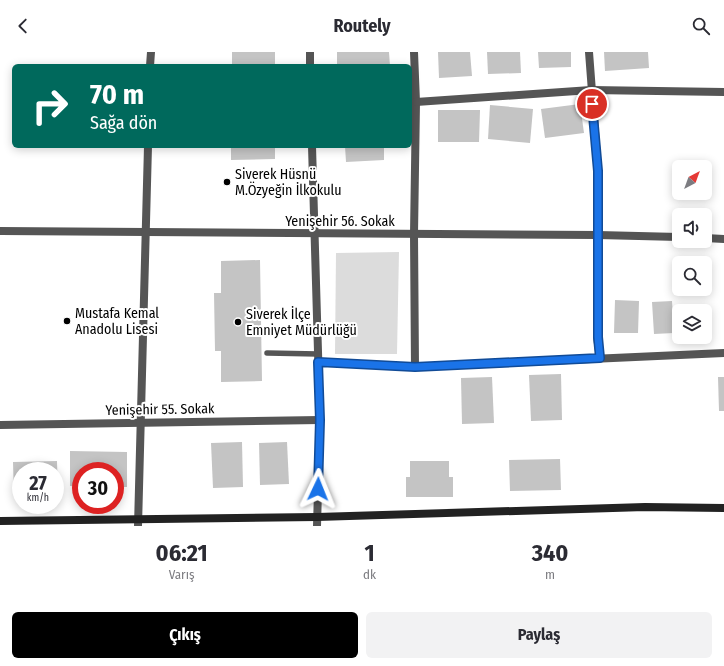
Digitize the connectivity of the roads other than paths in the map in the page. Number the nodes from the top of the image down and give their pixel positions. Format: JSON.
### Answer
{"nodes":[{"id":1,"x":151,"y":52,"type":"edge"},
{"id":2,"x":310,"y":52,"type":"edge"},
{"id":3,"x":414,"y":52,"type":"edge"},
{"id":4,"x":588,"y":52,"type":"edge"},
{"id":5,"x":150,"y":64,"type":"edge"},
{"id":6,"x":310,"y":64,"type":"edge"},
{"id":7,"x":591,"y":90,"type":"junction"},
{"id":8,"x":724,"y":92,"type":"edge"},
{"id":9,"x":416,"y":102,"type":"junction"},
{"id":10,"x":148,"y":148,"type":"edge"},
{"id":11,"x":312,"y":148,"type":"edge"},
{"id":12,"x":0,"y":231,"type":"edge"},
{"id":13,"x":145,"y":233,"type":"junction"},
{"id":14,"x":315,"y":234,"type":"junction"},
{"id":15,"x":414,"y":234,"type":"junction"},
{"id":16,"x":598,"y":236,"type":"junction"},
{"id":17,"x":672,"y":238,"type":"edge"},
{"id":18,"x":712,"y":238,"type":"edge"},
{"id":19,"x":724,"y":239,"type":"edge"},
{"id":20,"x":267,"y":353,"type":"dead end"},
{"id":21,"x":724,"y":353,"type":"edge"},
{"id":22,"x":318,"y":358,"type":"junction"},
{"id":23,"x":600,"y":358,"type":"junction"},
{"id":24,"x":415,"y":367,"type":"junction"},
{"id":25,"x":320,"y":420,"type":"junction"},
{"id":26,"x":140,"y":423,"type":"junction"},
{"id":27,"x":0,"y":425,"type":"edge"},
{"id":28,"x":724,"y":508,"type":"edge"},
{"id":29,"x":317,"y":517,"type":"junction"},
{"id":30,"x":0,"y":521,"type":"edge"},
{"id":31,"x":138,"y":523,"type":"edge"},
{"id":32,"x":317,"y":526,"type":"edge"}],
"edges":[{"from":1,"to":5,"type":"street"},
{"from":2,"to":6,"type":"street"},
{"from":3,"to":9,"type":"street"},
{"from":4,"to":7,"type":"street"},
{"from":7,"to":8,"type":"street"},
{"from":7,"to":9,"type":"street"},
{"from":7,"to":16,"type":"street"},
{"from":9,"to":15,"type":"street"},
{"from":10,"to":13,"type":"street"},
{"from":11,"to":14,"type":"street"},
{"from":12,"to":13,"type":"street","name":"Yenişehir 56. Sokak"},
{"from":13,"to":14,"type":"street","name":"Yenişehir 56. Sokak"},
{"from":13,"to":26,"type":"street"},
{"from":14,"to":15,"type":"street","name":"Yenişehir 56. Sokak"},
{"from":14,"to":22,"type":"street"},
{"from":15,"to":16,"type":"street","name":"Yenişehir 56. Sokak"},
{"from":15,"to":24,"type":"street"},
{"from":16,"to":17,"type":"street","name":"Yenişehir 56. Sokak"},
{"from":16,"to":23,"type":"street"},
{"from":18,"to":19,"type":"street"},
{"from":20,"to":22,"type":"lane"},
{"from":21,"to":23,"type":"street"},
{"from":22,"to":24,"type":"street"},
{"from":22,"to":25,"type":"street"},
{"from":23,"to":24,"type":"street"},
{"from":25,"to":26,"type":"street","name":"Yenişehir 55. Sokak"},
{"from":25,"to":29,"type":"street"},
{"from":26,"to":27,"type":"street","name":"Yenişehir 55. Sokak"},
{"from":26,"to":31,"type":"street"},
{"from":28,"to":29,"type":"street"},
{"from":29,"to":31,"type":"street"},
{"from":29,"to":32,"type":"street"},
{"from":30,"to":31,"type":"street"}]}
